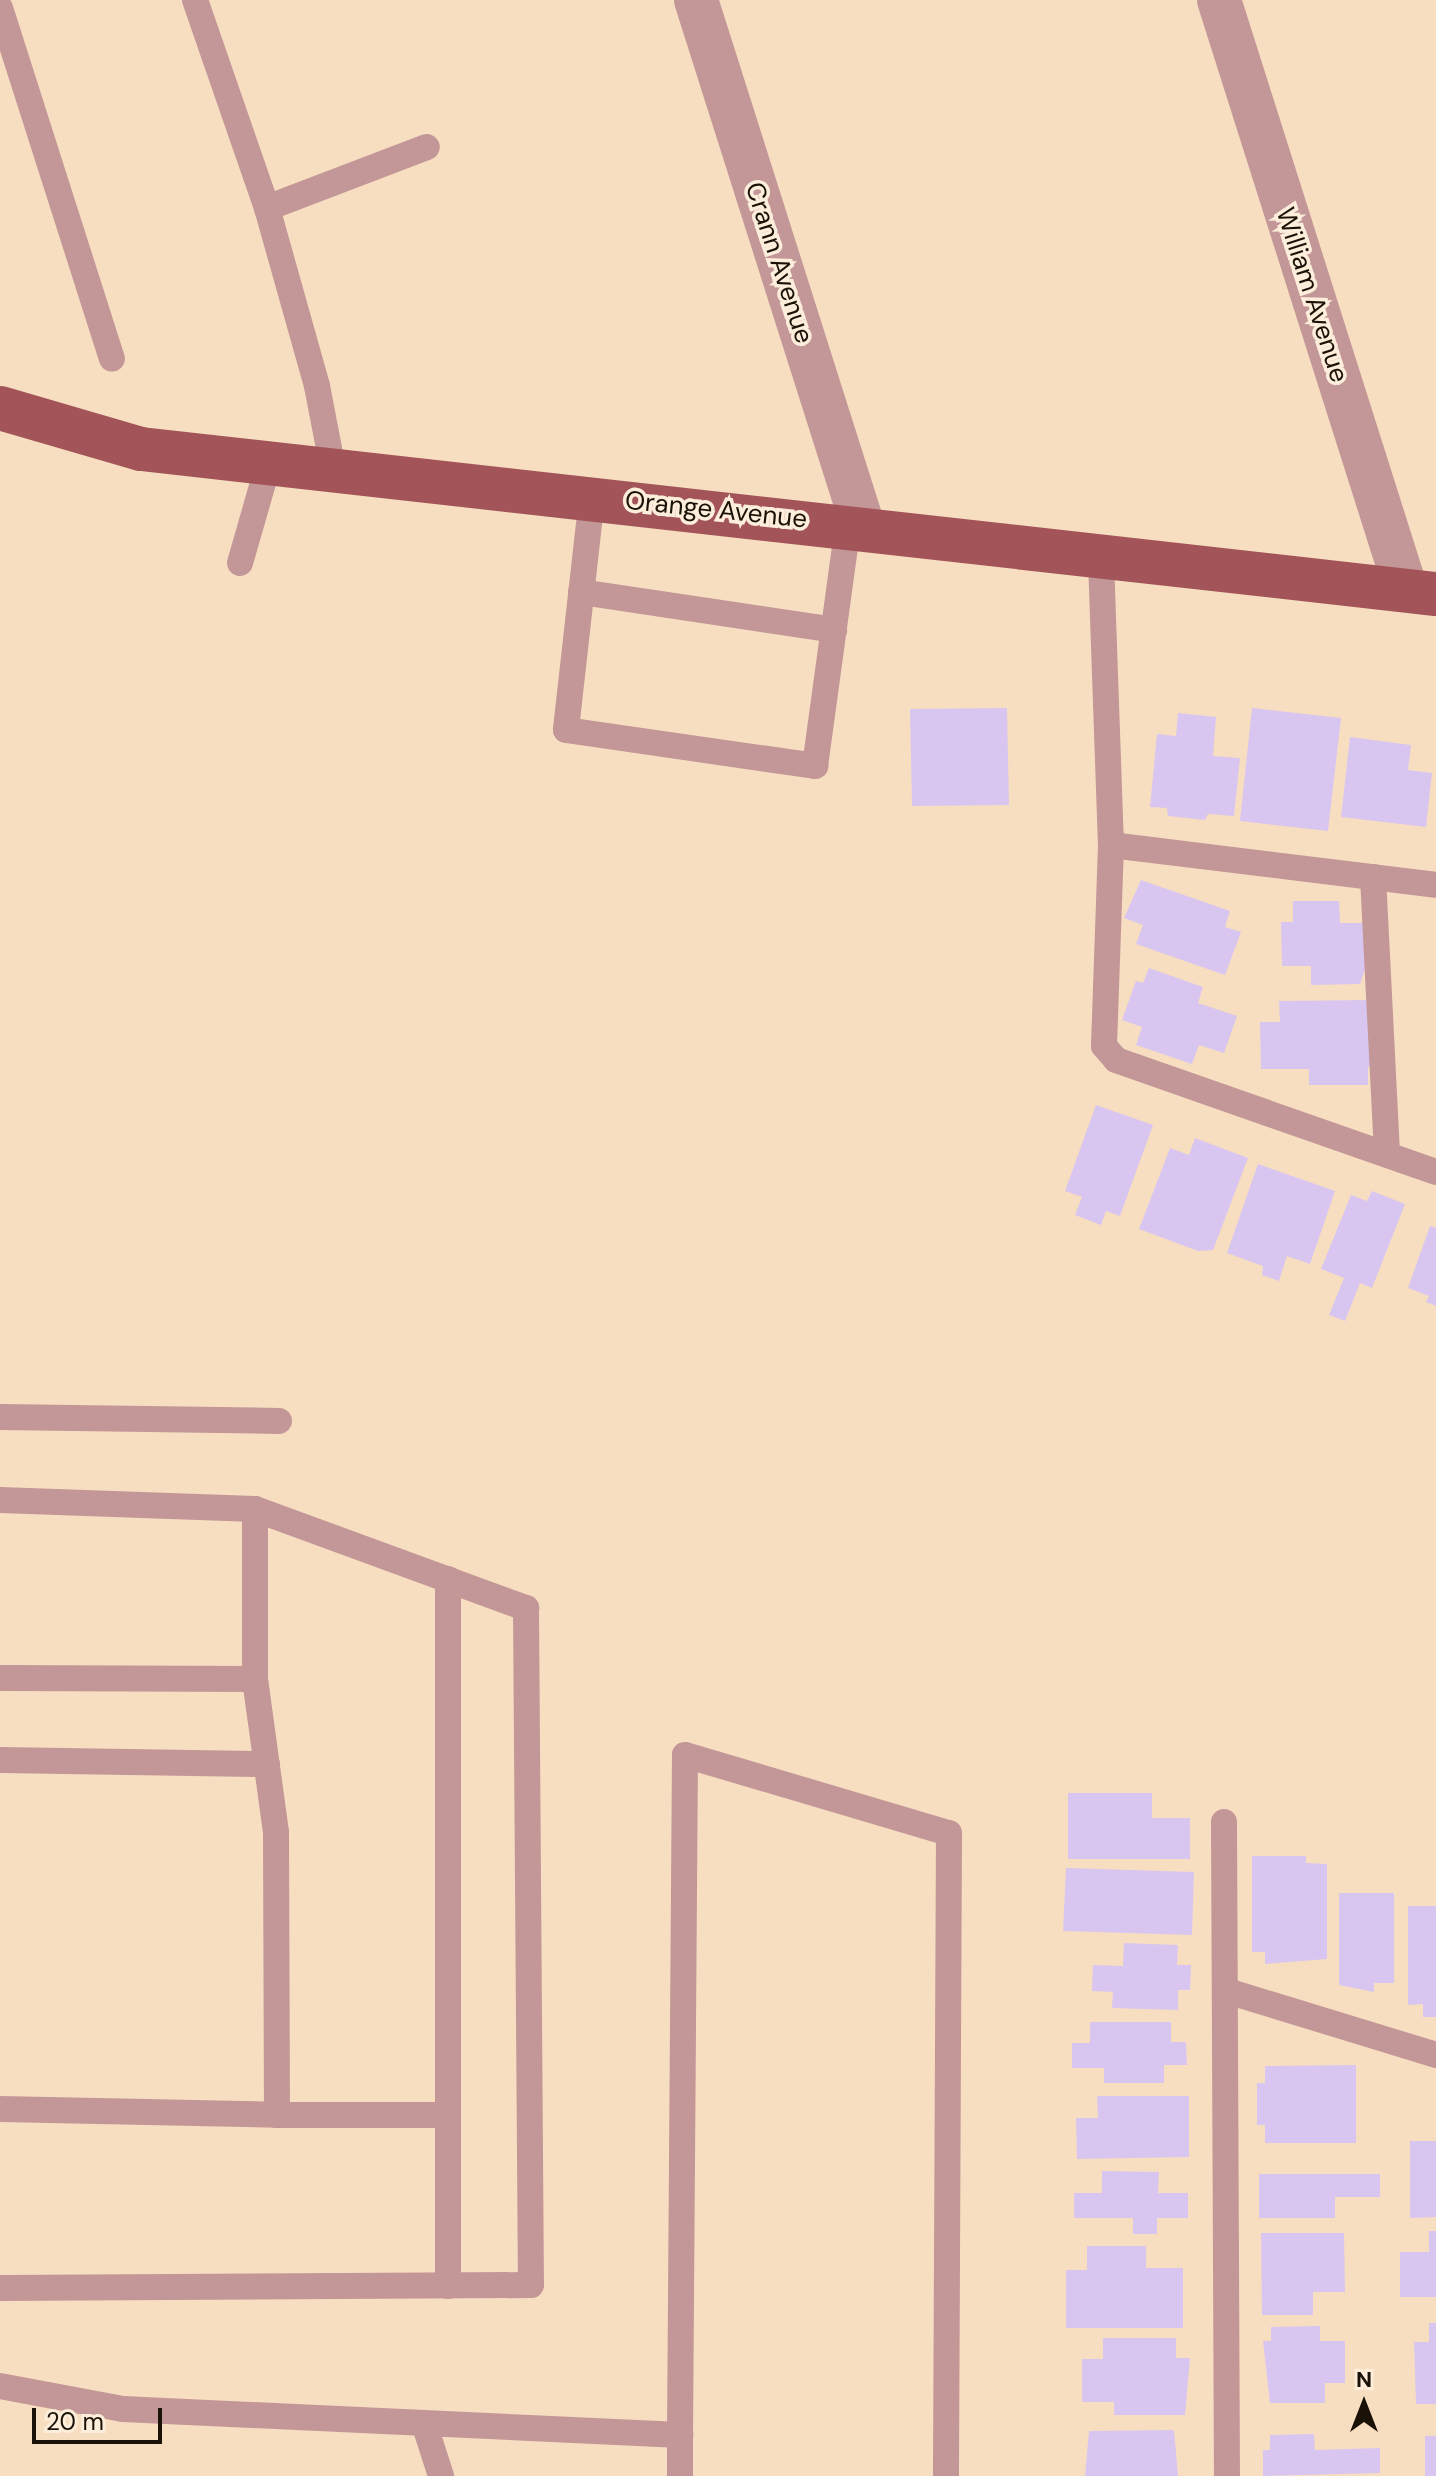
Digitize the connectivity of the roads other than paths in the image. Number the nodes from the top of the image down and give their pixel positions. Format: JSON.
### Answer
{"nodes":[{"id":1,"x":195,"y":0,"type":"edge"},
{"id":2,"x":696,"y":0,"type":"edge"},
{"id":3,"x":1219,"y":0,"type":"edge"},
{"id":4,"x":0,"y":8,"type":"edge"},
{"id":5,"x":427,"y":147,"type":"dead end"},
{"id":6,"x":267,"y":208,"type":"junction"},
{"id":7,"x":112,"y":359,"type":"dead end"},
{"id":8,"x":4,"y":419,"type":"edge"},
{"id":9,"x":269,"y":462,"type":"junction"},
{"id":10,"x":333,"y":469,"type":"junction"},
{"id":11,"x":592,"y":497,"type":"junction"},
{"id":12,"x":855,"y":526,"type":"junction"},
{"id":13,"x":1101,"y":560,"type":"junction"},
{"id":14,"x":240,"y":563,"type":"dead end"},
{"id":15,"x":581,"y":592,"type":"junction"},
{"id":16,"x":1421,"y":592,"type":"edge"},
{"id":17,"x":834,"y":630,"type":"junction"},
{"id":18,"x":1111,"y":845,"type":"junction"},
{"id":19,"x":1373,"y":877,"type":"junction"},
{"id":20,"x":1436,"y":885,"type":"edge"},
{"id":21,"x":1387,"y":1154,"type":"junction"},
{"id":22,"x":1436,"y":1172,"type":"edge"},
{"id":23,"x":0,"y":1417,"type":"edge"},
{"id":24,"x":279,"y":1421,"type":"dead end"},
{"id":25,"x":0,"y":1500,"type":"edge"},
{"id":26,"x":255,"y":1509,"type":"junction"},
{"id":27,"x":448,"y":1579,"type":"junction"},
{"id":28,"x":0,"y":1678,"type":"edge"},
{"id":29,"x":255,"y":1679,"type":"junction"},
{"id":30,"x":0,"y":1760,"type":"edge"},
{"id":31,"x":267,"y":1764,"type":"junction"},
{"id":32,"x":1224,"y":1822,"type":"dead end"},
{"id":33,"x":1227,"y":1991,"type":"junction"},
{"id":34,"x":1436,"y":2055,"type":"edge"},
{"id":35,"x":0,"y":2109,"type":"edge"},
{"id":36,"x":277,"y":2115,"type":"junction"},
{"id":37,"x":448,"y":2115,"type":"junction"},
{"id":38,"x":448,"y":2286,"type":"junction"},
{"id":39,"x":0,"y":2288,"type":"edge"},
{"id":40,"x":0,"y":2386,"type":"edge"},
{"id":41,"x":424,"y":2423,"type":"junction"},
{"id":42,"x":680,"y":2435,"type":"junction"},
{"id":43,"x":441,"y":2476,"type":"edge"},
{"id":44,"x":680,"y":2476,"type":"edge"},
{"id":45,"x":946,"y":2476,"type":"edge"},
{"id":46,"x":1227,"y":2476,"type":"edge"}],
"edges":[{"from":1,"to":6,"type":"lane"},
{"from":2,"to":12,"type":"street","name":"Crann Avenue"},
{"from":3,"to":16,"type":"street","name":"William Avenue"},
{"from":4,"to":7,"type":"lane"},
{"from":5,"to":6,"type":"lane"},
{"from":6,"to":10,"type":"lane"},
{"from":8,"to":9,"type":"main road","name":"Orange Avenue"},
{"from":9,"to":10,"type":"main road","name":"Orange Avenue"},
{"from":9,"to":14,"type":"lane"},
{"from":10,"to":11,"type":"main road","name":"Orange Avenue"},
{"from":11,"to":12,"type":"main road","name":"Orange Avenue"},
{"from":11,"to":15,"type":"lane"},
{"from":12,"to":13,"type":"main road","name":"Orange Avenue"},
{"from":12,"to":17,"type":"lane"},
{"from":13,"to":16,"type":"main road","name":"Orange Avenue"},
{"from":13,"to":18,"type":"lane"},
{"from":15,"to":17,"type":"lane"},
{"from":15,"to":17,"type":"lane"},
{"from":18,"to":19,"type":"lane"},
{"from":18,"to":21,"type":"lane"},
{"from":19,"to":20,"type":"lane"},
{"from":19,"to":21,"type":"lane"},
{"from":21,"to":22,"type":"lane"},
{"from":23,"to":24,"type":"lane"},
{"from":25,"to":26,"type":"lane"},
{"from":26,"to":27,"type":"lane"},
{"from":26,"to":29,"type":"lane"},
{"from":27,"to":37,"type":"lane"},
{"from":27,"to":38,"type":"lane"},
{"from":28,"to":29,"type":"lane"},
{"from":29,"to":31,"type":"lane"},
{"from":30,"to":31,"type":"lane"},
{"from":31,"to":36,"type":"lane"},
{"from":32,"to":33,"type":"lane"},
{"from":33,"to":34,"type":"lane"},
{"from":33,"to":46,"type":"lane"},
{"from":35,"to":36,"type":"lane"},
{"from":36,"to":37,"type":"lane"},
{"from":37,"to":38,"type":"lane"},
{"from":38,"to":39,"type":"lane"},
{"from":40,"to":41,"type":"lane"},
{"from":41,"to":42,"type":"lane"},
{"from":41,"to":43,"type":"lane"},
{"from":42,"to":44,"type":"lane"},
{"from":42,"to":45,"type":"lane"}]}
